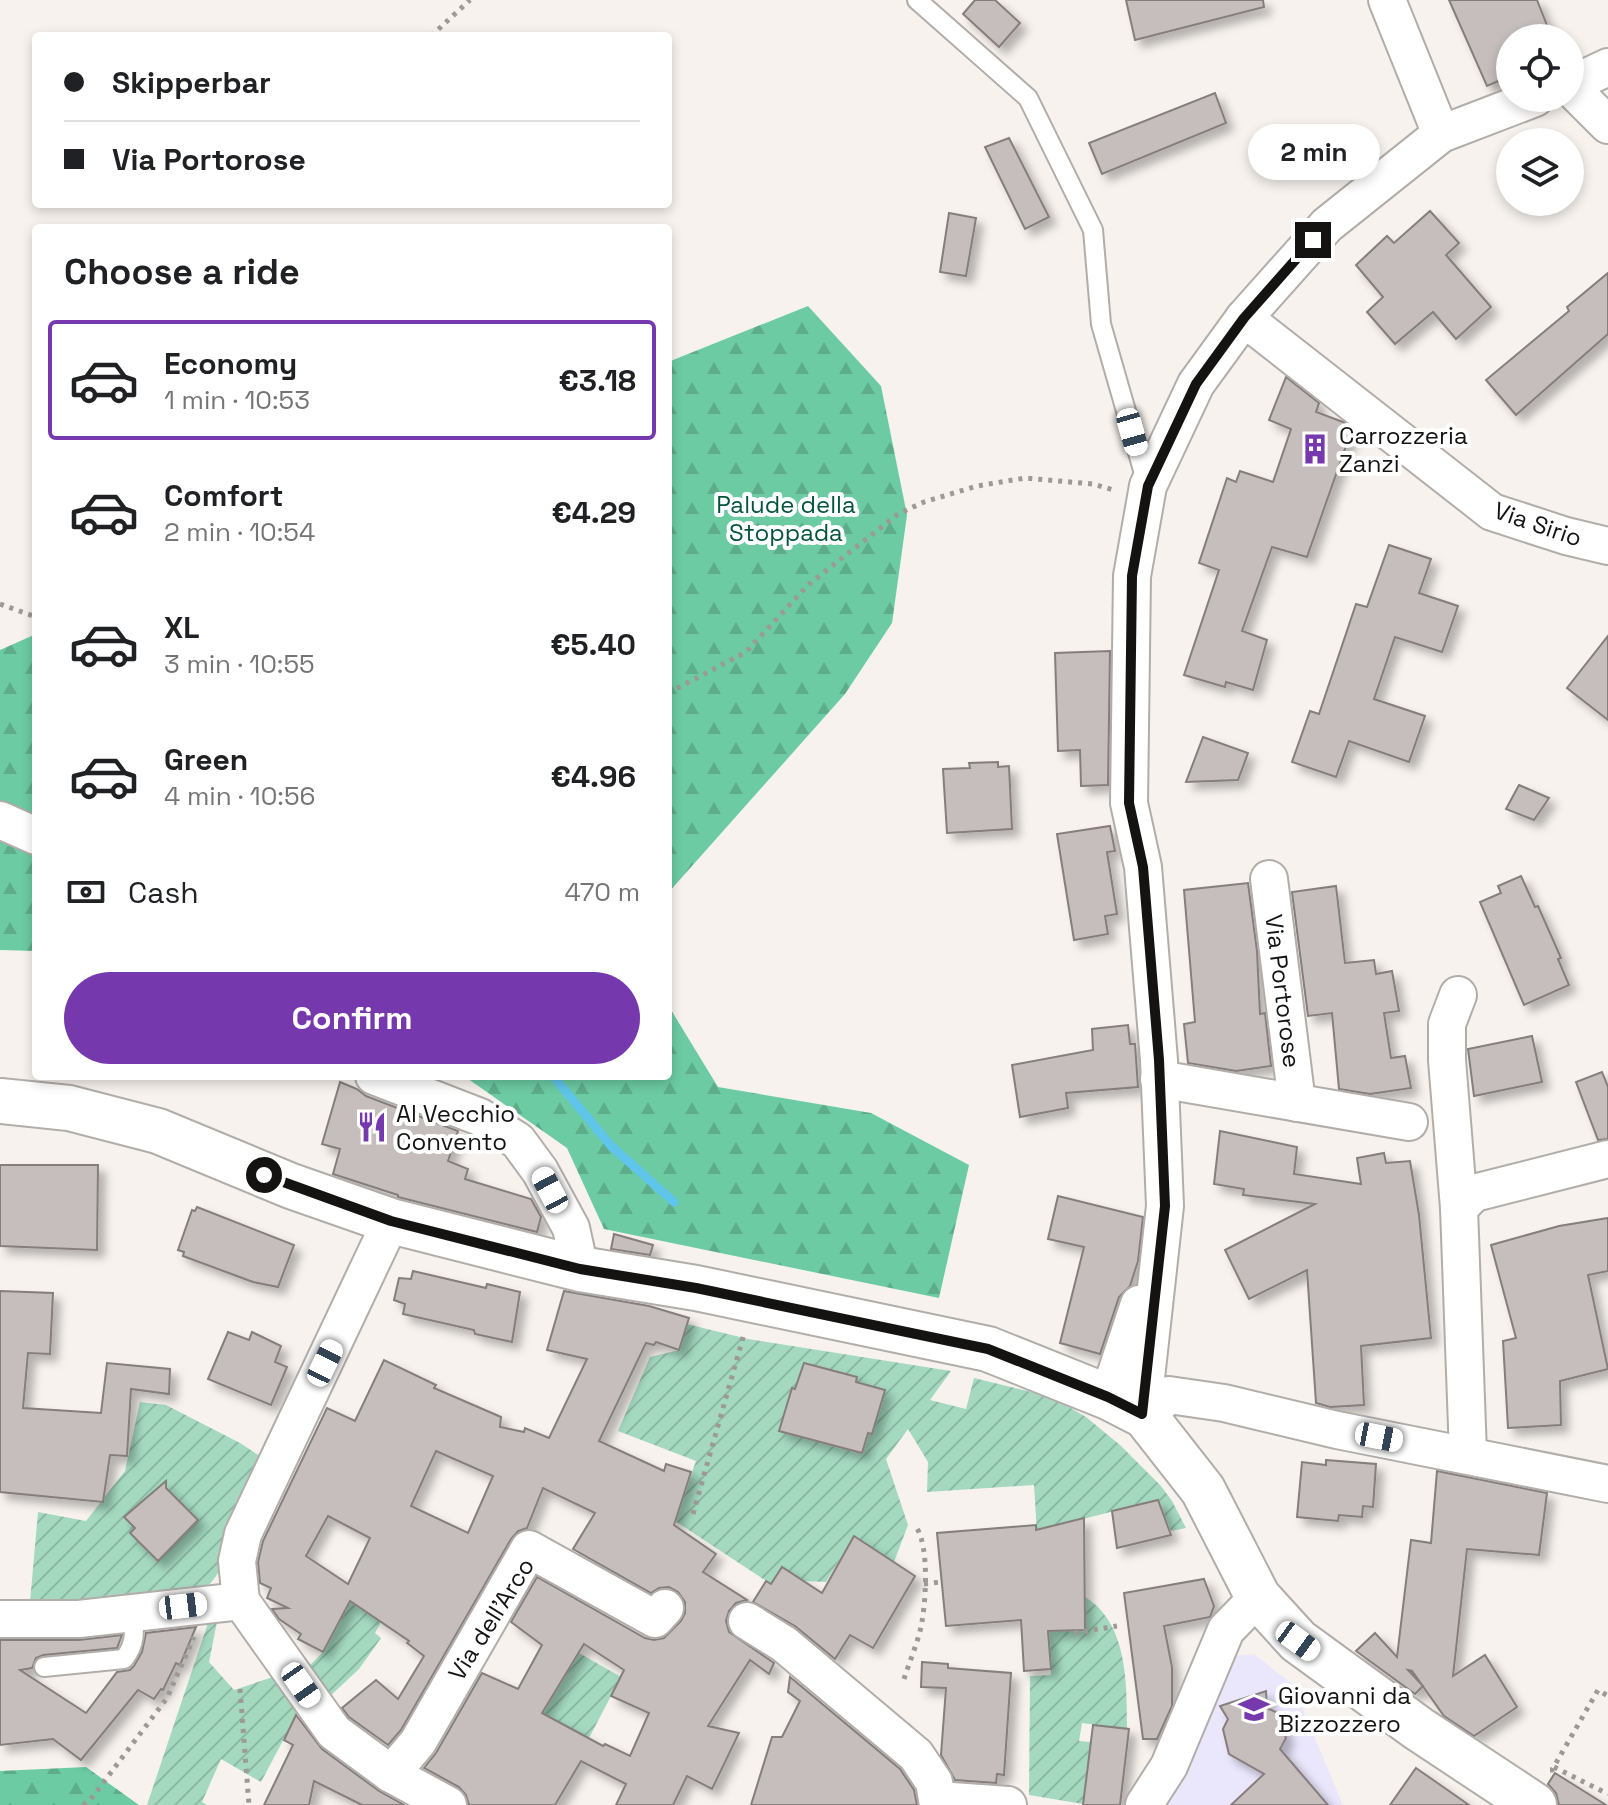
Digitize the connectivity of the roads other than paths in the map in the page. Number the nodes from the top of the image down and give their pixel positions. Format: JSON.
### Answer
{"nodes":[{"id":1,"x":917,"y":0,"type":"edge"},
{"id":2,"x":1387,"y":0,"type":"edge"},
{"id":3,"x":1608,"y":67,"type":"edge"},
{"id":4,"x":1584,"y":79,"type":"edge"},
{"id":5,"x":1584,"y":100,"type":"edge"},
{"id":6,"x":1498,"y":112,"type":"edge"},
{"id":7,"x":1608,"y":125,"type":"edge"},
{"id":8,"x":1441,"y":134,"type":"junction"},
{"id":9,"x":1244,"y":318,"type":"junction"},
{"id":10,"x":1147,"y":493,"type":"junction"},
{"id":11,"x":1608,"y":546,"type":"edge"},
{"id":12,"x":0,"y":820,"type":"edge"},
{"id":13,"x":32,"y":834,"type":"edge"},
{"id":14,"x":1269,"y":879,"type":"dead end"},
{"id":15,"x":1458,"y":995,"type":"dead end"},
{"id":16,"x":1159,"y":1079,"type":"junction"},
{"id":17,"x":384,"y":1080,"type":"edge"},
{"id":18,"x":0,"y":1101,"type":"edge"},
{"id":19,"x":1297,"y":1103,"type":"junction"},
{"id":20,"x":1409,"y":1122,"type":"dead end"},
{"id":21,"x":1608,"y":1159,"type":"edge"},
{"id":22,"x":1459,"y":1208,"type":"junction"},
{"id":23,"x":391,"y":1221,"type":"junction"},
{"id":24,"x":580,"y":1269,"type":"junction"},
{"id":25,"x":1132,"y":1409,"type":"junction"},
{"id":26,"x":1468,"y":1454,"type":"junction"},
{"id":27,"x":1608,"y":1484,"type":"edge"},
{"id":28,"x":1258,"y":1597,"type":"junction"},
{"id":29,"x":225,"y":1602,"type":"junction"},
{"id":30,"x":665,"y":1608,"type":"dead end"},
{"id":31,"x":129,"y":1613,"type":"junction"},
{"id":32,"x":0,"y":1619,"type":"edge"},
{"id":33,"x":747,"y":1621,"type":"dead end"},
{"id":34,"x":44,"y":1667,"type":"dead end"},
{"id":35,"x":391,"y":1774,"type":"junction"},
{"id":36,"x":1547,"y":1781,"type":"edge"},
{"id":37,"x":938,"y":1802,"type":"edge"},
{"id":38,"x":448,"y":1805,"type":"edge"},
{"id":39,"x":1008,"y":1805,"type":"edge"},
{"id":40,"x":1144,"y":1805,"type":"edge"}],
"edges":[{"from":1,"to":10,"type":"lane"},
{"from":2,"to":8,"type":"street"},
{"from":3,"to":4,"type":"street"},
{"from":5,"to":7,"type":"street"},
{"from":6,"to":8,"type":"street"},
{"from":8,"to":9,"type":"street"},
{"from":9,"to":10,"type":"street"},
{"from":9,"to":11,"type":"street","name":"Via Sirio"},
{"from":10,"to":16,"type":"street"},
{"from":12,"to":13,"type":"street"},
{"from":14,"to":19,"type":"street","name":"Via Portorose"},
{"from":15,"to":22,"type":"street"},
{"from":16,"to":19,"type":"street","name":"Via Portorose"},
{"from":16,"to":25,"type":"street"},
{"from":17,"to":24,"type":"street"},
{"from":18,"to":23,"type":"main road"},
{"from":19,"to":20,"type":"street","name":"Via Portorose"},
{"from":21,"to":22,"type":"street"},
{"from":22,"to":26,"type":"street"},
{"from":23,"to":24,"type":"main road"},
{"from":23,"to":29,"type":"street"},
{"from":24,"to":25,"type":"main road"},
{"from":25,"to":26,"type":"street"},
{"from":25,"to":28,"type":"main road"},
{"from":26,"to":27,"type":"street"},
{"from":28,"to":36,"type":"main road"},
{"from":28,"to":40,"type":"street"},
{"from":29,"to":31,"type":"street"},
{"from":29,"to":35,"type":"street"},
{"from":30,"to":35,"type":"street","name":"Via dell'Arco"},
{"from":31,"to":32,"type":"street"},
{"from":31,"to":34,"type":"lane"},
{"from":33,"to":37,"type":"street"},
{"from":35,"to":38,"type":"street"},
{"from":37,"to":39,"type":"street"}]}
